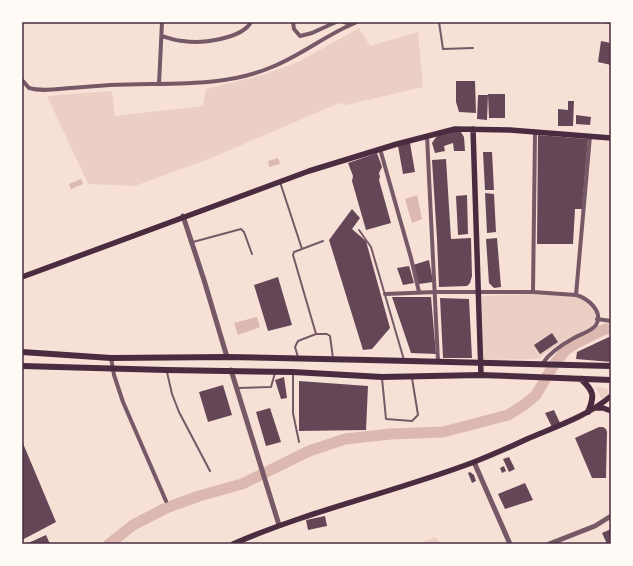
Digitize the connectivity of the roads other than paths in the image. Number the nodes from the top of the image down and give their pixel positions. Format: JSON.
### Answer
{"nodes":[{"id":1,"x":162,"y":22,"type":"edge"},
{"id":2,"x":251,"y":22,"type":"edge"},
{"id":3,"x":293,"y":22,"type":"edge"},
{"id":4,"x":336,"y":22,"type":"edge"},
{"id":5,"x":344,"y":22,"type":"edge"},
{"id":6,"x":357,"y":22,"type":"edge"},
{"id":7,"x":439,"y":22,"type":"edge"},
{"id":8,"x":608,"y":22,"type":"edge"},
{"id":9,"x":611,"y":22,"type":"edge"},
{"id":10,"x":351,"y":24,"type":"junction"},
{"id":11,"x":162,"y":36,"type":"junction"},
{"id":12,"x":473,"y":48,"type":"dead end"},
{"id":13,"x":22,"y":80,"type":"edge"},
{"id":14,"x":159,"y":84,"type":"junction"},
{"id":15,"x":473,"y":129,"type":"junction"},
{"id":16,"x":535,"y":133,"type":"junction"},
{"id":17,"x":427,"y":136,"type":"junction"},
{"id":18,"x":590,"y":136,"type":"junction"},
{"id":19,"x":611,"y":138,"type":"edge"},
{"id":20,"x":380,"y":149,"type":"junction"},
{"id":21,"x":280,"y":181,"type":"junction"},
{"id":22,"x":183,"y":216,"type":"junction"},
{"id":23,"x":359,"y":230,"type":"dead end"},
{"id":24,"x":323,"y":241,"type":"dead end"},
{"id":25,"x":192,"y":243,"type":"junction"},
{"id":26,"x":302,"y":249,"type":"junction"},
{"id":27,"x":252,"y":254,"type":"dead end"},
{"id":28,"x":22,"y":277,"type":"edge"},
{"id":29,"x":419,"y":292,"type":"junction"},
{"id":30,"x":435,"y":292,"type":"junction"},
{"id":31,"x":479,"y":292,"type":"junction"},
{"id":32,"x":533,"y":292,"type":"junction"},
{"id":33,"x":385,"y":294,"type":"junction"},
{"id":34,"x":576,"y":294,"type":"junction"},
{"id":35,"x":598,"y":319,"type":"junction"},
{"id":36,"x":611,"y":321,"type":"edge"},
{"id":37,"x":316,"y":334,"type":"junction"},
{"id":38,"x":22,"y":352,"type":"edge"},
{"id":39,"x":111,"y":358,"type":"junction"},
{"id":40,"x":227,"y":358,"type":"junction"},
{"id":41,"x":298,"y":359,"type":"junction"},
{"id":42,"x":333,"y":359,"type":"junction"},
{"id":43,"x":404,"y":361,"type":"junction"},
{"id":44,"x":438,"y":361,"type":"junction"},
{"id":45,"x":481,"y":362,"type":"junction"},
{"id":46,"x":545,"y":363,"type":"junction"},
{"id":47,"x":22,"y":366,"type":"edge"},
{"id":48,"x":611,"y":366,"type":"edge"},
{"id":49,"x":112,"y":368,"type":"junction"},
{"id":50,"x":166,"y":370,"type":"junction"},
{"id":51,"x":231,"y":370,"type":"junction"},
{"id":52,"x":275,"y":371,"type":"junction"},
{"id":53,"x":293,"y":372,"type":"junction"},
{"id":54,"x":481,"y":375,"type":"junction"},
{"id":55,"x":382,"y":376,"type":"junction"},
{"id":56,"x":412,"y":377,"type":"junction"},
{"id":57,"x":580,"y":379,"type":"junction"},
{"id":58,"x":611,"y":380,"type":"edge"},
{"id":59,"x":237,"y":388,"type":"junction"},
{"id":60,"x":611,"y":396,"type":"edge"},
{"id":61,"x":595,"y":408,"type":"junction"},
{"id":62,"x":611,"y":411,"type":"edge"},
{"id":63,"x":588,"y":412,"type":"junction"},
{"id":64,"x":299,"y":442,"type":"dead end"},
{"id":65,"x":474,"y":462,"type":"junction"},
{"id":66,"x":210,"y":471,"type":"dead end"},
{"id":67,"x":166,"y":501,"type":"dead end"},
{"id":68,"x":611,"y":516,"type":"edge"},
{"id":69,"x":279,"y":525,"type":"junction"},
{"id":70,"x":233,"y":544,"type":"edge"},
{"id":71,"x":510,"y":544,"type":"edge"},
{"id":72,"x":549,"y":544,"type":"edge"}],
"edges":[{"from":1,"to":11,"type":"street"},
{"from":2,"to":11,"type":"street"},
{"from":3,"to":4,"type":"street"},
{"from":5,"to":10,"type":"street"},
{"from":6,"to":10,"type":"street"},
{"from":7,"to":12,"type":"lane"},
{"from":8,"to":9,"type":"street"},
{"from":10,"to":14,"type":"street"},
{"from":11,"to":14,"type":"street"},
{"from":13,"to":14,"type":"street"},
{"from":15,"to":16,"type":"main road"},
{"from":15,"to":17,"type":"main road"},
{"from":15,"to":31,"type":"main road"},
{"from":16,"to":18,"type":"main road"},
{"from":16,"to":32,"type":"street"},
{"from":17,"to":20,"type":"main road"},
{"from":17,"to":30,"type":"street"},
{"from":18,"to":19,"type":"main road"},
{"from":18,"to":34,"type":"street"},
{"from":20,"to":21,"type":"main road"},
{"from":20,"to":29,"type":"street"},
{"from":21,"to":22,"type":"main road"},
{"from":21,"to":26,"type":"lane"},
{"from":22,"to":25,"type":"street"},
{"from":22,"to":28,"type":"main road"},
{"from":23,"to":33,"type":"lane"},
{"from":24,"to":26,"type":"lane"},
{"from":25,"to":27,"type":"lane"},
{"from":25,"to":40,"type":"street"},
{"from":26,"to":37,"type":"lane"},
{"from":29,"to":30,"type":"street"},
{"from":29,"to":33,"type":"street"},
{"from":30,"to":31,"type":"street"},
{"from":30,"to":44,"type":"street"},
{"from":31,"to":32,"type":"street"},
{"from":31,"to":45,"type":"main road"},
{"from":32,"to":34,"type":"street"},
{"from":33,"to":43,"type":"lane"},
{"from":34,"to":35,"type":"street"},
{"from":35,"to":36,"type":"street"},
{"from":35,"to":46,"type":"street"},
{"from":37,"to":41,"type":"lane"},
{"from":37,"to":42,"type":"lane"},
{"from":38,"to":39,"type":"main road"},
{"from":39,"to":40,"type":"main road"},
{"from":39,"to":49,"type":"street"},
{"from":40,"to":41,"type":"main road"},
{"from":41,"to":42,"type":"main road"},
{"from":42,"to":43,"type":"main road"},
{"from":43,"to":44,"type":"main road"},
{"from":44,"to":45,"type":"main road"},
{"from":45,"to":46,"type":"main road"},
{"from":45,"to":54,"type":"main road"},
{"from":46,"to":48,"type":"main road"},
{"from":47,"to":49,"type":"main road"},
{"from":49,"to":50,"type":"main road"},
{"from":49,"to":67,"type":"street"},
{"from":50,"to":51,"type":"main road"},
{"from":50,"to":66,"type":"lane"},
{"from":51,"to":52,"type":"main road"},
{"from":51,"to":59,"type":"street"},
{"from":52,"to":53,"type":"main road"},
{"from":52,"to":59,"type":"lane"},
{"from":53,"to":55,"type":"main road"},
{"from":53,"to":64,"type":"lane"},
{"from":54,"to":56,"type":"main road"},
{"from":54,"to":57,"type":"main road"},
{"from":55,"to":56,"type":"main road"},
{"from":55,"to":56,"type":"lane"},
{"from":57,"to":58,"type":"main road"},
{"from":57,"to":63,"type":"main road"},
{"from":59,"to":69,"type":"street"},
{"from":60,"to":61,"type":"main road"},
{"from":61,"to":62,"type":"main road"},
{"from":61,"to":63,"type":"main road"},
{"from":63,"to":65,"type":"main road"},
{"from":65,"to":69,"type":"main road"},
{"from":65,"to":71,"type":"street"},
{"from":68,"to":72,"type":"street"},
{"from":69,"to":70,"type":"main road"}]}
